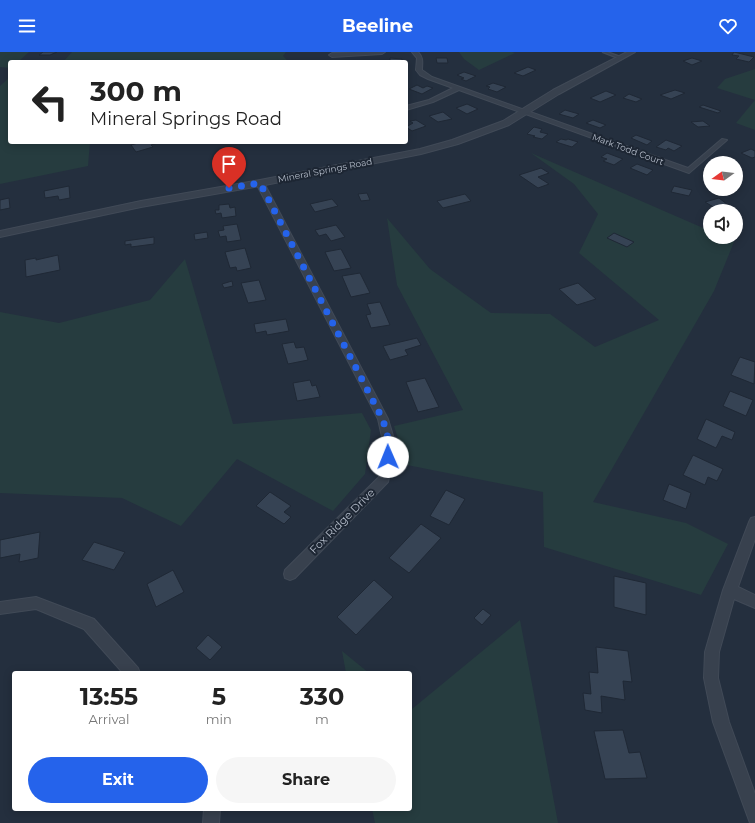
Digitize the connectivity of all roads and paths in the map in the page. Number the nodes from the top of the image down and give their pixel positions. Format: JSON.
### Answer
{"nodes":[{"id":1,"x":382,"y":52,"type":"edge"},
{"id":2,"x":415,"y":52,"type":"edge"},
{"id":3,"x":604,"y":52,"type":"edge"},
{"id":4,"x":632,"y":52,"type":"edge"},
{"id":5,"x":332,"y":55,"type":"dead end"},
{"id":6,"x":622,"y":58,"type":"junction"},
{"id":7,"x":459,"y":88,"type":"junction"},
{"id":8,"x":408,"y":107,"type":"edge"},
{"id":9,"x":523,"y":112,"type":"junction"},
{"id":10,"x":724,"y":140,"type":"dead end"},
{"id":11,"x":260,"y":183,"type":"junction"},
{"id":12,"x":0,"y":234,"type":"edge"},
{"id":13,"x":755,"y":522,"type":"edge"},
{"id":14,"x":290,"y":574,"type":"dead end"},
{"id":15,"x":730,"y":590,"type":"junction"},
{"id":16,"x":755,"y":602,"type":"edge"},
{"id":17,"x":0,"y":608,"type":"edge"},
{"id":18,"x":132,"y":671,"type":"edge"},
{"id":19,"x":212,"y":811,"type":"edge"},
{"id":20,"x":755,"y":817,"type":"edge"},
{"id":21,"x":211,"y":823,"type":"edge"}],
"edges":[{"from":1,"to":5,"type":"street"},
{"from":2,"to":7,"type":"street"},
{"from":3,"to":6,"type":"lane"},
{"from":4,"to":6,"type":"street","name":"Mineral Springs Road"},
{"from":6,"to":9,"type":"street","name":"Mineral Springs Road"},
{"from":7,"to":8,"type":"street"},
{"from":7,"to":9,"type":"street"},
{"from":9,"to":10,"type":"street","name":"Mark Todd Court"},
{"from":9,"to":11,"type":"street","name":"Mineral Springs Road"},
{"from":11,"to":12,"type":"street","name":"Mineral Springs Road"},
{"from":11,"to":14,"type":"street","name":"Fox Ridge Drive"},
{"from":13,"to":15,"type":"street"},
{"from":15,"to":16,"type":"street"},
{"from":15,"to":20,"type":"street"},
{"from":17,"to":18,"type":"street"},
{"from":19,"to":21,"type":"street"}]}
